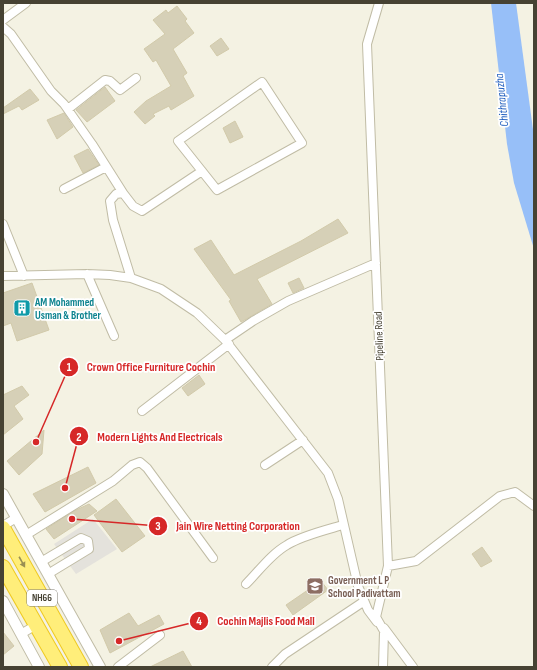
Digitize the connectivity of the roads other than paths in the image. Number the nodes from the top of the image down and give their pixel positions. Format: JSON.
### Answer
{"nodes":[{"id":1,"x":26,"y":3,"type":"edge"},
{"id":2,"x":378,"y":3,"type":"edge"},
{"id":3,"x":3,"y":20,"type":"edge"},
{"id":4,"x":3,"y":27,"type":"edge"},
{"id":5,"x":136,"y":78,"type":"dead end"},
{"id":6,"x":68,"y":109,"type":"junction"},
{"id":7,"x":106,"y":167,"type":"junction"},
{"id":8,"x":202,"y":171,"type":"junction"},
{"id":9,"x":64,"y":189,"type":"dead end"},
{"id":10,"x":123,"y":193,"type":"junction"},
{"id":11,"x":3,"y":224,"type":"edge"},
{"id":12,"x":376,"y":263,"type":"junction"},
{"id":13,"x":87,"y":274,"type":"junction"},
{"id":14,"x":3,"y":276,"type":"edge"},
{"id":15,"x":24,"y":276,"type":"junction"},
{"id":16,"x":131,"y":278,"type":"junction"},
{"id":17,"x":114,"y":336,"type":"dead end"},
{"id":18,"x":227,"y":342,"type":"junction"},
{"id":19,"x":142,"y":411,"type":"dead end"},
{"id":20,"x":303,"y":440,"type":"junction"},
{"id":21,"x":265,"y":465,"type":"dead end"},
{"id":22,"x":3,"y":494,"type":"edge"},
{"id":23,"x":534,"y":506,"type":"edge"},
{"id":24,"x":16,"y":518,"type":"junction"},
{"id":25,"x":343,"y":525,"type":"junction"},
{"id":26,"x":3,"y":527,"type":"edge"},
{"id":27,"x":26,"y":535,"type":"junction"},
{"id":28,"x":213,"y":558,"type":"dead end"},
{"id":29,"x":41,"y":562,"type":"junction"},
{"id":30,"x":388,"y":566,"type":"junction"},
{"id":31,"x":3,"y":567,"type":"edge"},
{"id":32,"x":48,"y":574,"type":"junction"},
{"id":33,"x":246,"y":584,"type":"dead end"},
{"id":34,"x":3,"y":601,"type":"edge"},
{"id":35,"x":363,"y":602,"type":"junction"},
{"id":36,"x":376,"y":617,"type":"junction"},
{"id":37,"x":36,"y":625,"type":"junction"},
{"id":38,"x":384,"y":631,"type":"junction"},
{"id":39,"x":20,"y":634,"type":"junction"},
{"id":40,"x":160,"y":635,"type":"dead end"},
{"id":41,"x":39,"y":667,"type":"edge"},
{"id":42,"x":60,"y":667,"type":"edge"},
{"id":43,"x":81,"y":667,"type":"edge"},
{"id":44,"x":100,"y":667,"type":"edge"},
{"id":45,"x":118,"y":667,"type":"edge"},
{"id":46,"x":272,"y":667,"type":"edge"},
{"id":47,"x":383,"y":667,"type":"edge"},
{"id":48,"x":413,"y":667,"type":"edge"}],
"edges":[{"from":1,"to":3,"type":"street"},
{"from":2,"to":12,"type":"street","name":"Pipeline Road"},
{"from":4,"to":6,"type":"street"},
{"from":5,"to":6,"type":"street"},
{"from":6,"to":7,"type":"street"},
{"from":7,"to":9,"type":"street"},
{"from":7,"to":10,"type":"street"},
{"from":8,"to":8,"type":"street"},
{"from":8,"to":10,"type":"street"},
{"from":10,"to":16,"type":"street"},
{"from":11,"to":15,"type":"street"},
{"from":12,"to":18,"type":"street"},
{"from":12,"to":30,"type":"street","name":"Pipeline Road"},
{"from":13,"to":15,"type":"street"},
{"from":13,"to":16,"type":"street"},
{"from":13,"to":17,"type":"street"},
{"from":14,"to":15,"type":"street"},
{"from":16,"to":18,"type":"street"},
{"from":18,"to":19,"type":"street"},
{"from":18,"to":20,"type":"street"},
{"from":20,"to":21,"type":"street"},
{"from":20,"to":25,"type":"street"},
{"from":22,"to":24,"type":"street"},
{"from":23,"to":30,"type":"street"},
{"from":24,"to":26,"type":"street"},
{"from":24,"to":27,"type":"street"},
{"from":25,"to":33,"type":"street"},
{"from":25,"to":35,"type":"street"},
{"from":26,"to":43,"type":"highway","number":"NH66","one_way":true},
{"from":27,"to":28,"type":"street"},
{"from":27,"to":29,"type":"street"},
{"from":29,"to":32,"type":"street"},
{"from":29,"to":32,"type":"street"},
{"from":30,"to":36,"type":"street","name":"Pipeline Road"},
{"from":31,"to":37,"type":"highway","number":"NH66"},
{"from":32,"to":44,"type":"street"},
{"from":34,"to":39,"type":"street"},
{"from":35,"to":38,"type":"street"},
{"from":35,"to":46,"type":"street"},
{"from":36,"to":38,"type":"street"},
{"from":36,"to":48,"type":"street"},
{"from":37,"to":39,"type":"street"},
{"from":37,"to":42,"type":"highway","number":"NH66"},
{"from":38,"to":47,"type":"street"},
{"from":39,"to":41,"type":"street"},
{"from":40,"to":45,"type":"street"}]}
